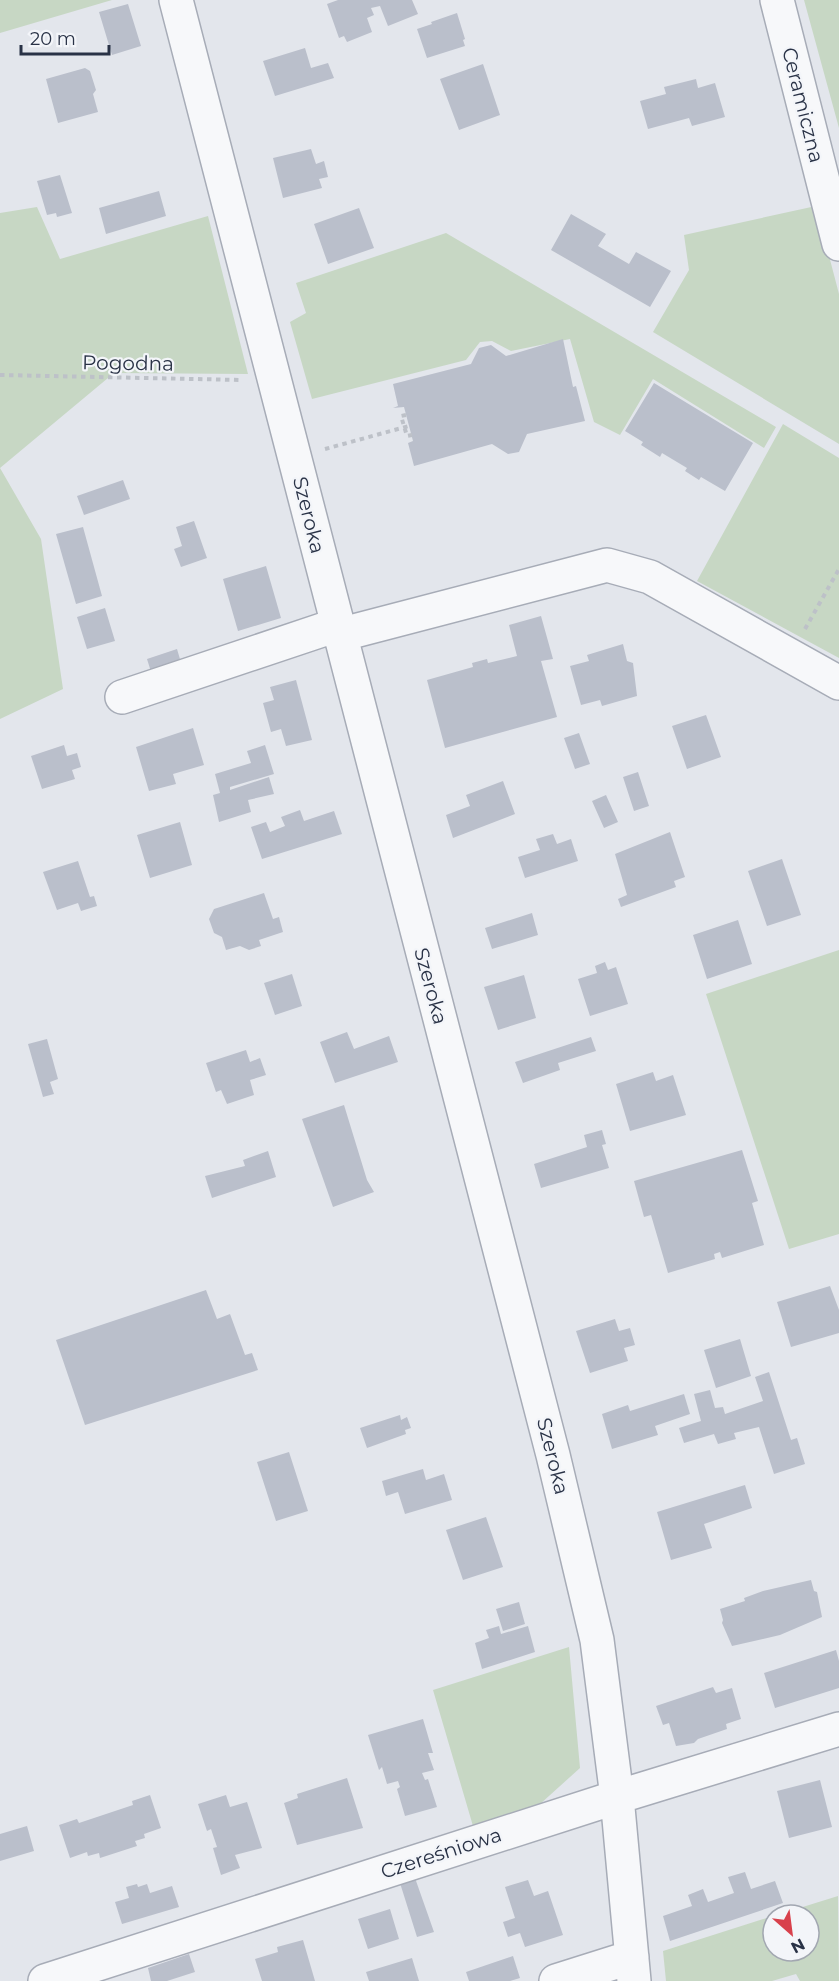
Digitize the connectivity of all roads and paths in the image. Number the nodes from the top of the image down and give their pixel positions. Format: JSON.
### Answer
{"nodes":[{"id":1,"x":176,"y":0,"type":"edge"},
{"id":2,"x":777,"y":0,"type":"edge"},
{"id":3,"x":839,"y":244,"type":"edge"},
{"id":4,"x":0,"y":375,"type":"edge"},
{"id":5,"x":244,"y":380,"type":"dead end"},
{"id":6,"x":406,"y":415,"type":"dead end"},
{"id":7,"x":407,"y":426,"type":"junction"},
{"id":8,"x":412,"y":435,"type":"dead end"},
{"id":9,"x":321,"y":450,"type":"dead end"},
{"id":10,"x":839,"y":569,"type":"edge"},
{"id":11,"x":338,"y":630,"type":"junction"},
{"id":12,"x":790,"y":656,"type":"junction"},
{"id":13,"x":839,"y":683,"type":"edge"},
{"id":14,"x":122,"y":697,"type":"dead end"},
{"id":15,"x":839,"y":1729,"type":"edge"},
{"id":16,"x":617,"y":1797,"type":"junction"},
{"id":17,"x":633,"y":1969,"type":"edge"},
{"id":18,"x":45,"y":1981,"type":"edge"},
{"id":19,"x":556,"y":1981,"type":"edge"}],
"edges":[{"from":1,"to":11,"type":"street","name":"Szeroka"},
{"from":2,"to":3,"type":"street","name":"Ceramiczna"},
{"from":4,"to":5,"type":"path","name":"Pogodna"},
{"from":6,"to":7,"type":"path"},
{"from":7,"to":8,"type":"path"},
{"from":7,"to":9,"type":"path"},
{"from":10,"to":12,"type":"path"},
{"from":11,"to":12,"type":"street"},
{"from":11,"to":14,"type":"street"},
{"from":11,"to":16,"type":"street","name":"Szeroka"},
{"from":12,"to":13,"type":"street"},
{"from":15,"to":16,"type":"street","name":"Czereśniowa"},
{"from":16,"to":17,"type":"street","name":"Szeroka"},
{"from":16,"to":18,"type":"street","name":"Czereśniowa"},
{"from":17,"to":19,"type":"street"}]}
